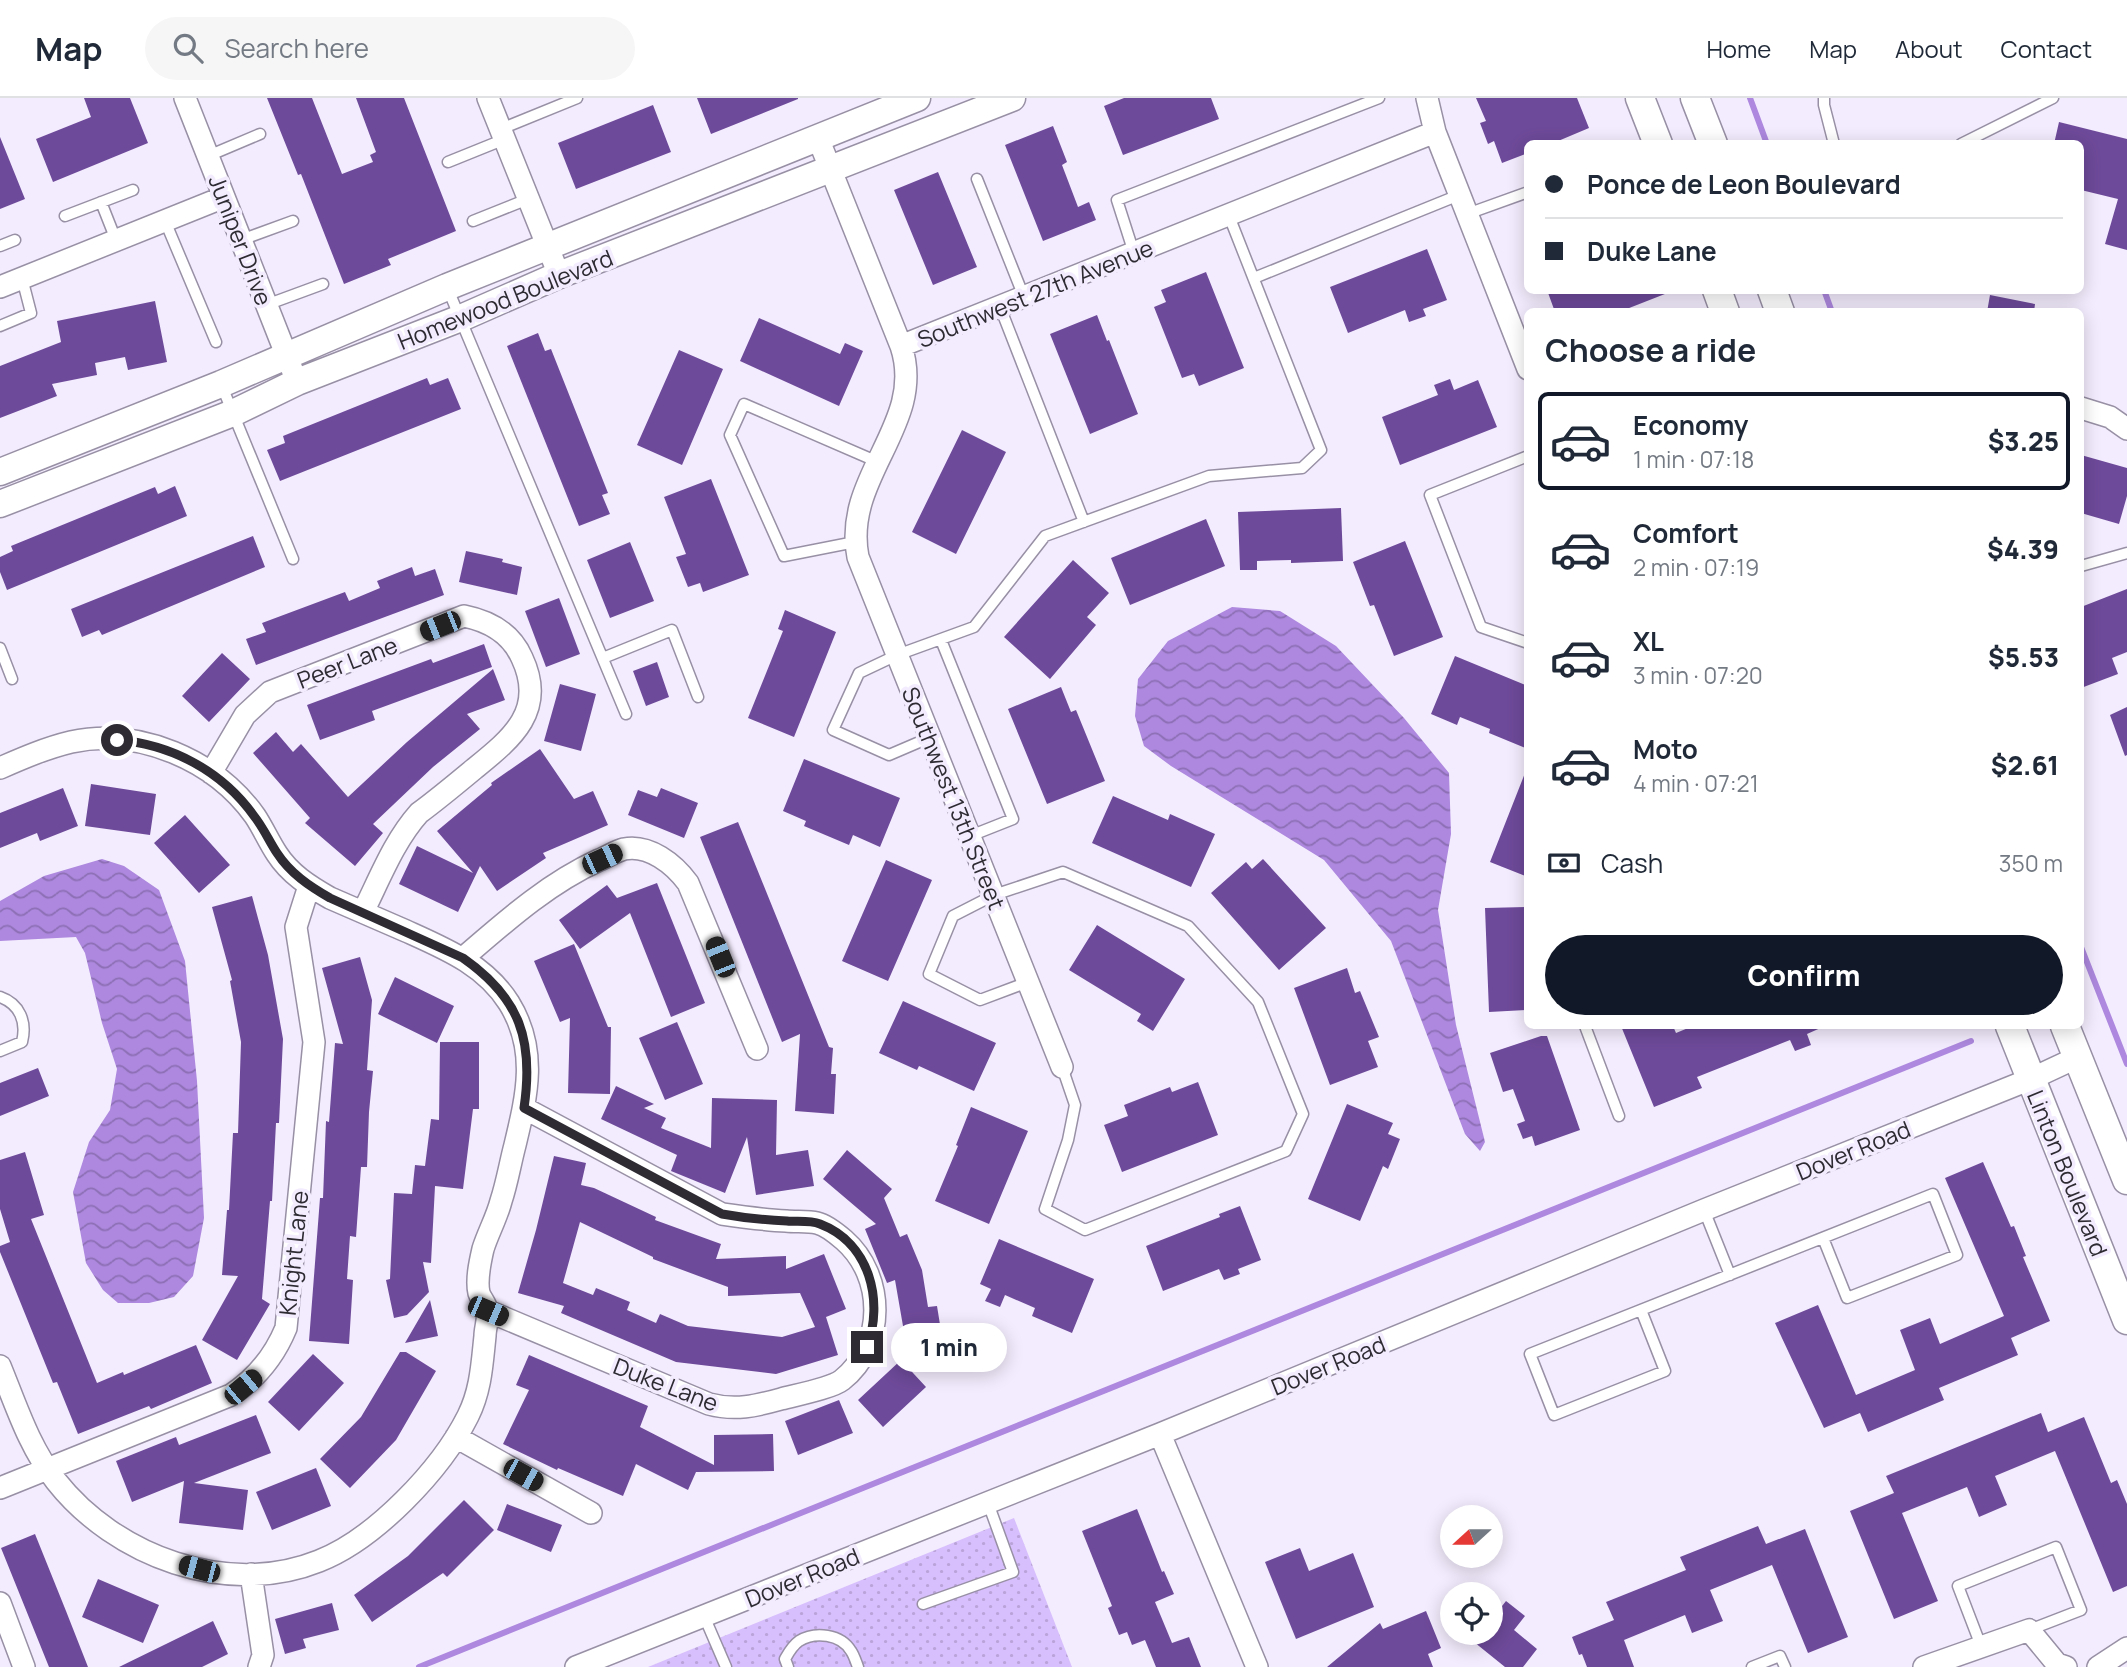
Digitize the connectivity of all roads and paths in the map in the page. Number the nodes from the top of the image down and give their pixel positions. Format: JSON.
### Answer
{"nodes":[{"id":1,"x":185,"y":98,"type":"edge"},
{"id":2,"x":488,"y":98,"type":"edge"},
{"id":3,"x":577,"y":98,"type":"edge"},
{"id":4,"x":918,"y":98,"type":"edge"},
{"id":5,"x":1012,"y":98,"type":"edge"},
{"id":6,"x":1379,"y":98,"type":"edge"},
{"id":7,"x":1427,"y":98,"type":"edge"},
{"id":8,"x":1640,"y":98,"type":"edge"},
{"id":9,"x":1695,"y":98,"type":"edge"},
{"id":10,"x":1824,"y":98,"type":"edge"},
{"id":11,"x":2053,"y":98,"type":"edge"},
{"id":12,"x":1435,"y":132,"type":"junction"},
{"id":13,"x":260,"y":134,"type":"dead end"},
{"id":14,"x":503,"y":134,"type":"junction"},
{"id":15,"x":818,"y":138,"type":"junction"},
{"id":16,"x":1656,"y":140,"type":"edge"},
{"id":17,"x":1711,"y":140,"type":"edge"},
{"id":18,"x":1833,"y":140,"type":"edge"},
{"id":19,"x":1970,"y":140,"type":"edge"},
{"id":20,"x":208,"y":156,"type":"junction"},
{"id":21,"x":448,"y":162,"type":"dead end"},
{"id":22,"x":830,"y":169,"type":"junction"},
{"id":23,"x":977,"y":179,"type":"dead end"},
{"id":24,"x":133,"y":190,"type":"dead end"},
{"id":25,"x":1524,"y":193,"type":"edge"},
{"id":26,"x":224,"y":197,"type":"junction"},
{"id":27,"x":528,"y":199,"type":"junction"},
{"id":28,"x":101,"y":202,"type":"junction"},
{"id":29,"x":1463,"y":205,"type":"junction"},
{"id":30,"x":65,"y":216,"type":"dead end"},
{"id":31,"x":1230,"y":216,"type":"junction"},
{"id":32,"x":293,"y":220,"type":"dead end"},
{"id":33,"x":164,"y":221,"type":"junction"},
{"id":34,"x":473,"y":221,"type":"dead end"},
{"id":35,"x":15,"y":240,"type":"dead end"},
{"id":36,"x":116,"y":240,"type":"junction"},
{"id":37,"x":241,"y":240,"type":"junction"},
{"id":38,"x":0,"y":246,"type":"edge"},
{"id":39,"x":548,"y":248,"type":"junction"},
{"id":40,"x":1135,"y":253,"type":"junction"},
{"id":41,"x":559,"y":275,"type":"junction"},
{"id":42,"x":22,"y":278,"type":"junction"},
{"id":43,"x":1254,"y":278,"type":"junction"},
{"id":44,"x":323,"y":284,"type":"dead end"},
{"id":45,"x":0,"y":287,"type":"edge"},
{"id":46,"x":447,"y":287,"type":"junction"},
{"id":47,"x":1024,"y":297,"type":"junction"},
{"id":48,"x":266,"y":305,"type":"junction"},
{"id":49,"x":1000,"y":307,"type":"junction"},
{"id":50,"x":461,"y":318,"type":"junction"},
{"id":51,"x":0,"y":326,"type":"edge"},
{"id":52,"x":216,"y":342,"type":"dead end"},
{"id":53,"x":901,"y":346,"type":"junction"},
{"id":54,"x":286,"y":356,"type":"junction"},
{"id":55,"x":1524,"y":359,"type":"edge"},
{"id":56,"x":297,"y":382,"type":"junction"},
{"id":57,"x":221,"y":384,"type":"junction"},
{"id":58,"x":2084,"y":409,"type":"edge"},
{"id":59,"x":233,"y":412,"type":"junction"},
{"id":60,"x":2127,"y":429,"type":"edge"},
{"id":61,"x":1524,"y":458,"type":"edge"},
{"id":62,"x":878,"y":462,"type":"junction"},
{"id":63,"x":0,"y":471,"type":"edge"},
{"id":64,"x":0,"y":504,"type":"edge"},
{"id":65,"x":1084,"y":522,"type":"junction"},
{"id":66,"x":855,"y":534,"type":"junction"},
{"id":67,"x":2127,"y":553,"type":"edge"},
{"id":68,"x":293,"y":559,"type":"dead end"},
{"id":69,"x":2084,"y":565,"type":"edge"},
{"id":70,"x":941,"y":640,"type":"junction"},
{"id":71,"x":1524,"y":642,"type":"edge"},
{"id":72,"x":0,"y":649,"type":"edge"},
{"id":73,"x":897,"y":655,"type":"junction"},
{"id":74,"x":603,"y":658,"type":"junction"},
{"id":75,"x":12,"y":679,"type":"dead end"},
{"id":76,"x":698,"y":697,"type":"dead end"},
{"id":77,"x":626,"y":714,"type":"dead end"},
{"id":78,"x":931,"y":737,"type":"junction"},
{"id":79,"x":0,"y":768,"type":"edge"},
{"id":80,"x":211,"y":773,"type":"junction"},
{"id":81,"x":970,"y":836,"type":"junction"},
{"id":82,"x":309,"y":886,"type":"junction"},
{"id":83,"x":993,"y":895,"type":"junction"},
{"id":84,"x":363,"y":912,"type":"junction"},
{"id":85,"x":463,"y":958,"type":"junction"},
{"id":86,"x":1028,"y":982,"type":"junction"},
{"id":87,"x":0,"y":997,"type":"edge"},
{"id":88,"x":1586,"y":1029,"type":"edge"},
{"id":89,"x":2011,"y":1029,"type":"edge"},
{"id":90,"x":2066,"y":1029,"type":"edge"},
{"id":91,"x":757,"y":1049,"type":"dead end"},
{"id":92,"x":0,"y":1051,"type":"edge"},
{"id":93,"x":2078,"y":1057,"type":"junction"},
{"id":94,"x":1062,"y":1068,"type":"joint"},
{"id":95,"x":2031,"y":1079,"type":"junction"},
{"id":96,"x":524,"y":1108,"type":"junction"},
{"id":97,"x":1619,"y":1116,"type":"dead end"},
{"id":98,"x":2127,"y":1180,"type":"edge"},
{"id":99,"x":1704,"y":1210,"type":"junction"},
{"id":100,"x":1823,"y":1238,"type":"junction"},
{"id":101,"x":1730,"y":1275,"type":"junction"},
{"id":102,"x":1641,"y":1310,"type":"junction"},
{"id":103,"x":488,"y":1311,"type":"junction"},
{"id":104,"x":2127,"y":1320,"type":"edge"},
{"id":105,"x":0,"y":1366,"type":"edge"},
{"id":106,"x":1160,"y":1434,"type":"junction"},
{"id":107,"x":456,"y":1437,"type":"junction"},
{"id":108,"x":47,"y":1469,"type":"junction"},
{"id":109,"x":0,"y":1488,"type":"edge"},
{"id":110,"x":988,"y":1503,"type":"junction"},
{"id":111,"x":591,"y":1513,"type":"dead end"},
{"id":112,"x":251,"y":1574,"type":"junction"},
{"id":113,"x":0,"y":1604,"type":"edge"},
{"id":114,"x":923,"y":1604,"type":"dead end"},
{"id":115,"x":704,"y":1616,"type":"junction"},
{"id":116,"x":2029,"y":1630,"type":"junction"},
{"id":117,"x":1981,"y":1646,"type":"junction"},
{"id":118,"x":2127,"y":1648,"type":"edge"},
{"id":119,"x":23,"y":1667,"type":"edge"},
{"id":120,"x":259,"y":1667,"type":"edge"},
{"id":121,"x":576,"y":1667,"type":"edge"},
{"id":122,"x":726,"y":1667,"type":"edge"},
{"id":123,"x":788,"y":1667,"type":"edge"},
{"id":124,"x":858,"y":1667,"type":"edge"},
{"id":125,"x":1257,"y":1667,"type":"edge"},
{"id":126,"x":1752,"y":1667,"type":"edge"},
{"id":127,"x":1784,"y":1667,"type":"edge"},
{"id":128,"x":1924,"y":1667,"type":"edge"},
{"id":129,"x":2066,"y":1667,"type":"edge"},
{"id":130,"x":2098,"y":1667,"type":"edge"}],
"edges":[{"from":1,"to":20,"type":"street","name":"Juniper Drive"},
{"from":2,"to":14,"type":"street"},
{"from":3,"to":14,"type":"lane"},
{"from":4,"to":15,"type":"street","name":"Homewood Boulevard"},
{"from":5,"to":22,"type":"street","name":"Homewood Boulevard"},
{"from":6,"to":40,"type":"lane"},
{"from":7,"to":12,"type":"street"},
{"from":8,"to":16,"type":"main road"},
{"from":9,"to":17,"type":"main road"},
{"from":10,"to":18,"type":"lane"},
{"from":11,"to":19,"type":"lane"},
{"from":12,"to":29,"type":"street"},
{"from":12,"to":31,"type":"street","name":"Southwest 27th Avenue"},
{"from":13,"to":20,"type":"lane"},
{"from":14,"to":21,"type":"lane"},
{"from":14,"to":27,"type":"street"},
{"from":15,"to":22,"type":"street"},
{"from":15,"to":39,"type":"street","name":"Homewood Boulevard"},
{"from":20,"to":26,"type":"street","name":"Juniper Drive"},
{"from":22,"to":41,"type":"street","name":"Homewood Boulevard"},
{"from":22,"to":53,"type":"street"},
{"from":23,"to":47,"type":"lane"},
{"from":24,"to":28,"type":"lane"},
{"from":25,"to":29,"type":"lane"},
{"from":26,"to":33,"type":"street"},
{"from":26,"to":37,"type":"street","name":"Juniper Drive"},
{"from":27,"to":34,"type":"lane"},
{"from":27,"to":39,"type":"street"},
{"from":28,"to":30,"type":"lane"},
{"from":28,"to":36,"type":"lane"},
{"from":29,"to":43,"type":"lane"},
{"from":29,"to":55,"type":"street"},
{"from":31,"to":40,"type":"street","name":"Southwest 27th Avenue"},
{"from":31,"to":43,"type":"lane"},
{"from":32,"to":37,"type":"lane"},
{"from":33,"to":36,"type":"street"},
{"from":33,"to":52,"type":"lane"},
{"from":35,"to":38,"type":"lane"},
{"from":36,"to":42,"type":"street"},
{"from":37,"to":48,"type":"street","name":"Juniper Drive"},
{"from":39,"to":41,"type":"street"},
{"from":39,"to":46,"type":"street","name":"Homewood Boulevard"},
{"from":40,"to":47,"type":"street","name":"Southwest 27th Avenue"},
{"from":41,"to":50,"type":"street","name":"Homewood Boulevard"},
{"from":42,"to":45,"type":"street"},
{"from":42,"to":51,"type":"lane"},
{"from":43,"to":65,"type":"lane"},
{"from":44,"to":48,"type":"lane"},
{"from":46,"to":50,"type":"lane"},
{"from":46,"to":54,"type":"street","name":"Homewood Boulevard"},
{"from":47,"to":49,"type":"street","name":"Southwest 27th Avenue"},
{"from":48,"to":54,"type":"street","name":"Juniper Drive"},
{"from":49,"to":53,"type":"street","name":"Southwest 27th Avenue"},
{"from":49,"to":65,"type":"lane"},
{"from":50,"to":56,"type":"street","name":"Homewood Boulevard"},
{"from":50,"to":74,"type":"lane"},
{"from":53,"to":62,"type":"street","name":"Southwest 27th Avenue"},
{"from":54,"to":56,"type":"street","name":"Juniper Drive"},
{"from":54,"to":57,"type":"street","name":"Homewood Boulevard"},
{"from":56,"to":59,"type":"street","name":"Homewood Boulevard"},
{"from":57,"to":59,"type":"lane"},
{"from":57,"to":63,"type":"street","name":"Homewood Boulevard"},
{"from":58,"to":60,"type":"street"},
{"from":59,"to":64,"type":"street","name":"Homewood Boulevard"},
{"from":59,"to":68,"type":"lane"},
{"from":61,"to":71,"type":"lane"},
{"from":62,"to":66,"type":"street","name":"Southwest 27th Avenue"},
{"from":62,"to":66,"type":"lane"},
{"from":65,"to":70,"type":"lane"},
{"from":66,"to":73,"type":"street","name":"Southwest 13th Street"},
{"from":67,"to":69,"type":"lane"},
{"from":70,"to":73,"type":"lane"},
{"from":70,"to":81,"type":"lane"},
{"from":72,"to":75,"type":"lane"},
{"from":73,"to":78,"type":"street","name":"Southwest 13th Street"},
{"from":73,"to":78,"type":"lane"},
{"from":74,"to":76,"type":"lane"},
{"from":74,"to":77,"type":"lane"},
{"from":78,"to":81,"type":"street","name":"Southwest 13th Street"},
{"from":79,"to":80,"type":"street"},
{"from":80,"to":82,"type":"street"},
{"from":80,"to":84,"type":"street","name":"Peer Lane"},
{"from":81,"to":83,"type":"street","name":"Southwest 13th Street"},
{"from":82,"to":84,"type":"street"},
{"from":82,"to":108,"type":"street","name":"Knight Lane"},
{"from":83,"to":86,"type":"street","name":"Southwest 13th Street"},
{"from":83,"to":86,"type":"lane"},
{"from":83,"to":94,"type":"lane"},
{"from":84,"to":85,"type":"street"},
{"from":85,"to":91,"type":"street"},
{"from":85,"to":96,"type":"street"},
{"from":86,"to":94,"type":"street","name":"Southwest 13th Street"},
{"from":87,"to":92,"type":"lane"},
{"from":88,"to":97,"type":"lane"},
{"from":89,"to":95,"type":"main road","name":"Linton Boulevard"},
{"from":90,"to":93,"type":"main road"},
{"from":93,"to":95,"type":"street","name":"Dover Road"},
{"from":93,"to":98,"type":"main road"},
{"from":95,"to":99,"type":"street","name":"Dover Road"},
{"from":95,"to":104,"type":"main road","name":"Linton Boulevard"},
{"from":96,"to":103,"type":"street"},
{"from":96,"to":103,"type":"street","name":"Duke Lane"},
{"from":99,"to":101,"type":"lane"},
{"from":99,"to":106,"type":"street","name":"Dover Road"},
{"from":100,"to":100,"type":"lane"},
{"from":100,"to":101,"type":"lane"},
{"from":101,"to":102,"type":"lane"},
{"from":102,"to":102,"type":"lane"},
{"from":103,"to":107,"type":"street"},
{"from":105,"to":108,"type":"street"},
{"from":106,"to":110,"type":"street","name":"Dover Road"},
{"from":106,"to":125,"type":"street"},
{"from":107,"to":111,"type":"street"},
{"from":107,"to":112,"type":"street"},
{"from":108,"to":109,"type":"street","name":"Knight Lane"},
{"from":108,"to":112,"type":"street"},
{"from":110,"to":114,"type":"lane"},
{"from":110,"to":115,"type":"street","name":"Dover Road"},
{"from":112,"to":120,"type":"street"},
{"from":113,"to":119,"type":"street"},
{"from":115,"to":121,"type":"street","name":"Dover Road"},
{"from":115,"to":122,"type":"lane"},
{"from":116,"to":117,"type":"street"},
{"from":116,"to":117,"type":"lane"},
{"from":116,"to":129,"type":"street"},
{"from":117,"to":128,"type":"street"},
{"from":118,"to":130,"type":"street"},
{"from":123,"to":124,"type":"lane"},
{"from":126,"to":127,"type":"lane"}]}
